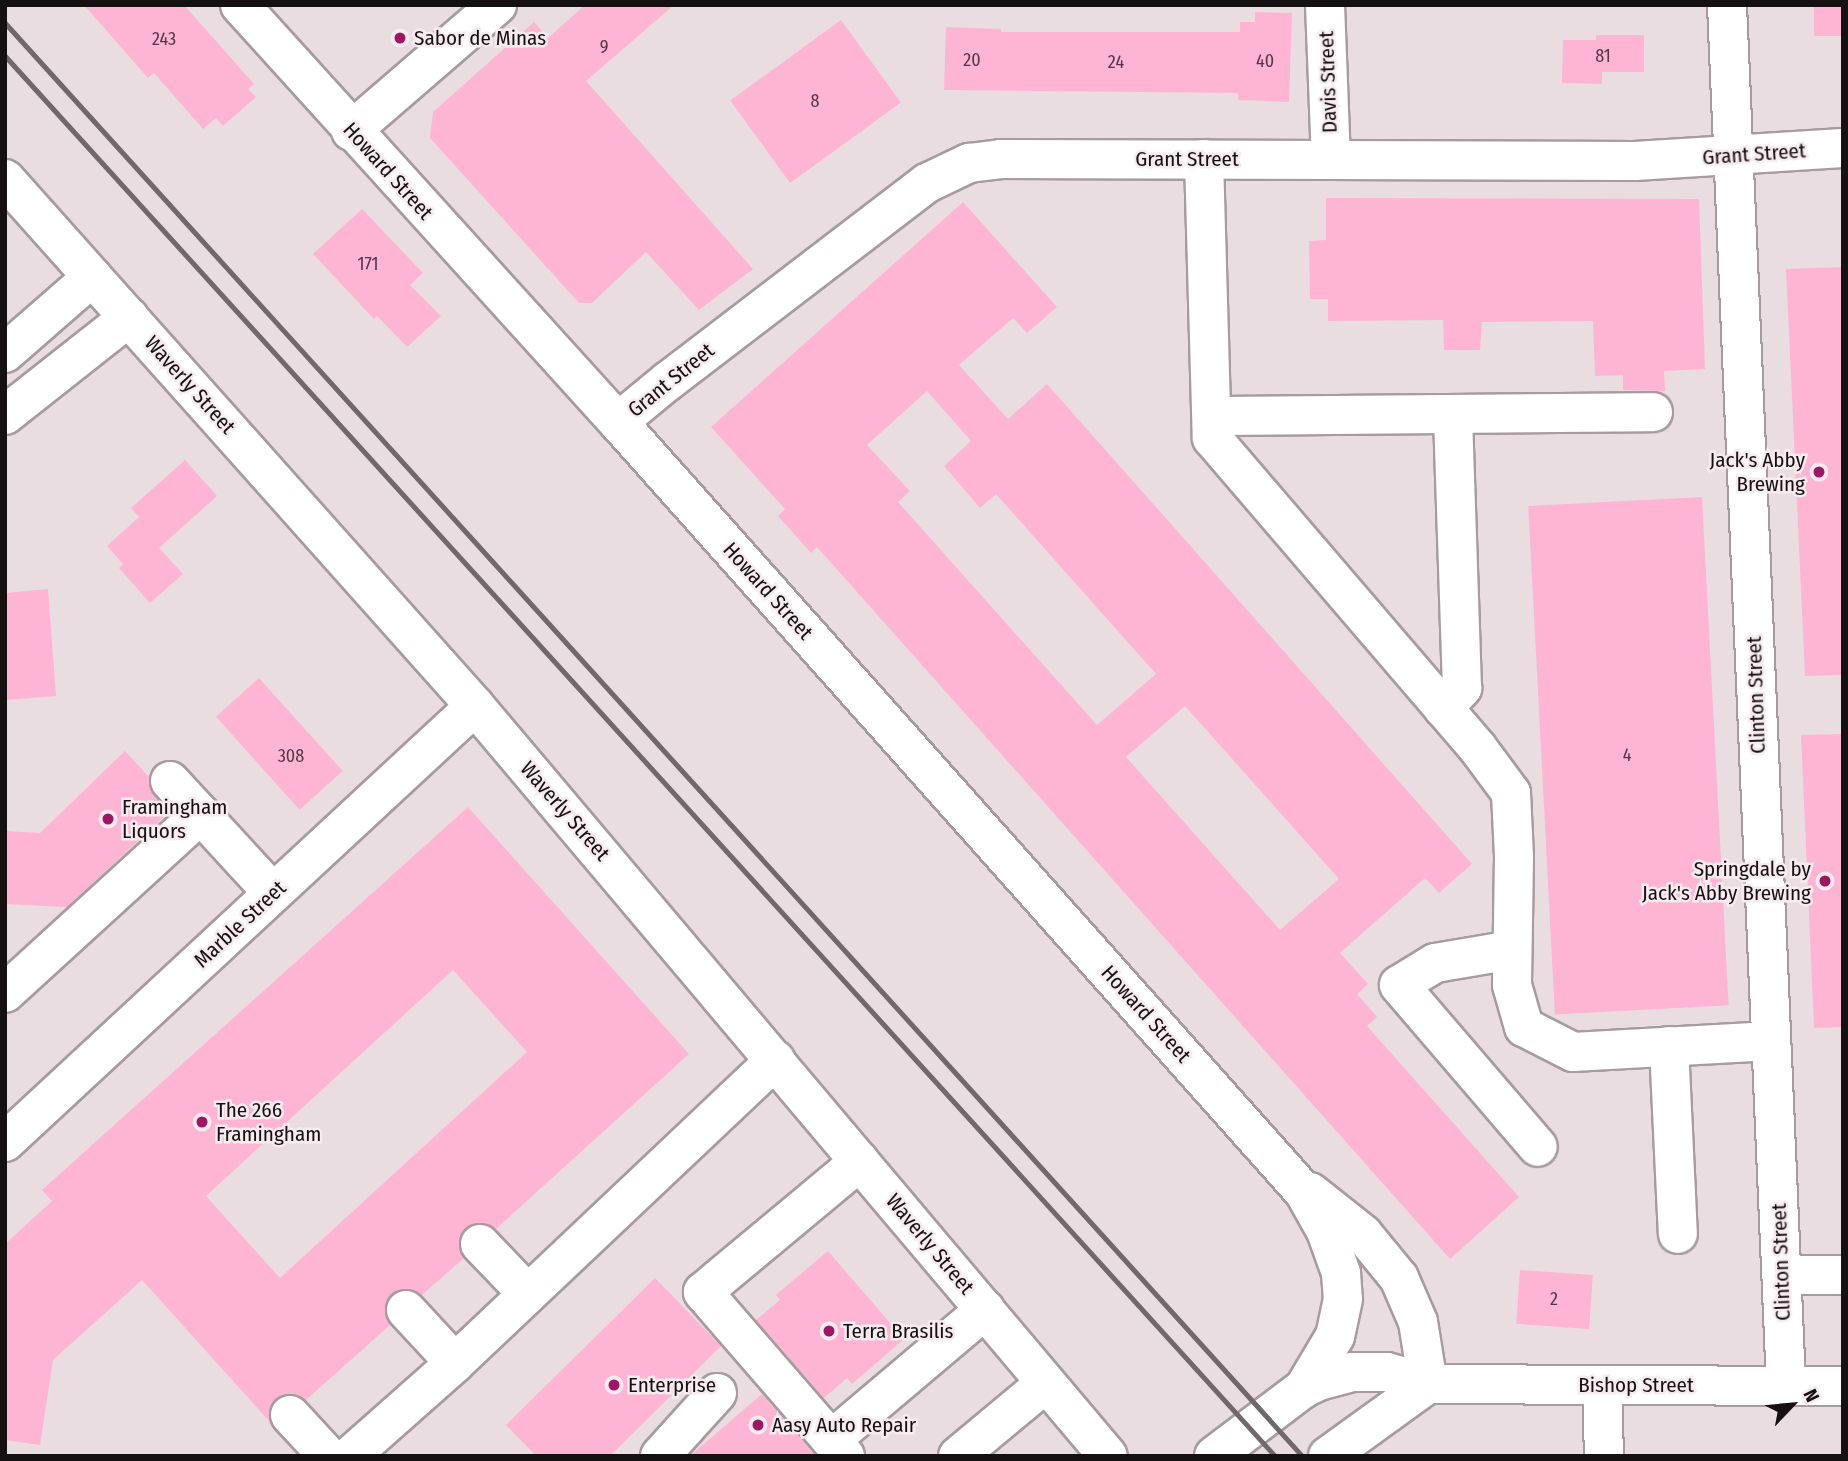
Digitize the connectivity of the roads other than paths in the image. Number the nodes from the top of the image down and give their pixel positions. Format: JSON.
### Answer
{"nodes":[{"id":1,"x":240,"y":5,"type":"edge"},
{"id":2,"x":497,"y":5,"type":"edge"},
{"id":3,"x":1325,"y":5,"type":"edge"},
{"id":4,"x":1727,"y":5,"type":"edge"},
{"id":5,"x":351,"y":131,"type":"junction"},
{"id":6,"x":1843,"y":148,"type":"edge"},
{"id":7,"x":1733,"y":156,"type":"junction"},
{"id":8,"x":1204,"y":159,"type":"junction"},
{"id":9,"x":1331,"y":160,"type":"junction"},
{"id":10,"x":10,"y":194,"type":"edge"},
{"id":11,"x":92,"y":277,"type":"junction"},
{"id":12,"x":129,"y":317,"type":"junction"},
{"id":13,"x":9,"y":341,"type":"edge"},
{"id":14,"x":1653,"y":412,"type":"dead end"},
{"id":15,"x":1453,"y":414,"type":"junction"},
{"id":16,"x":5,"y":415,"type":"edge"},
{"id":17,"x":1212,"y":416,"type":"junction"},
{"id":18,"x":618,"y":422,"type":"junction"},
{"id":19,"x":475,"y":706,"type":"junction"},
{"id":20,"x":1443,"y":708,"type":"junction"},
{"id":21,"x":170,"y":781,"type":"dead end"},
{"id":22,"x":201,"y":814,"type":"junction"},
{"id":23,"x":273,"y":893,"type":"junction"},
{"id":24,"x":1512,"y":950,"type":"junction"},
{"id":25,"x":5,"y":993,"type":"edge"},
{"id":26,"x":1771,"y":1041,"type":"junction"},
{"id":27,"x":1669,"y":1046,"type":"junction"},
{"id":28,"x":775,"y":1060,"type":"junction"},
{"id":29,"x":8,"y":1132,"type":"edge"},
{"id":30,"x":1538,"y":1147,"type":"dead end"},
{"id":31,"x":860,"y":1161,"type":"junction"},
{"id":32,"x":1294,"y":1180,"type":"junction"},
{"id":33,"x":1678,"y":1234,"type":"dead end"},
{"id":34,"x":480,"y":1244,"type":"dead end"},
{"id":35,"x":1782,"y":1275,"type":"junction"},
{"id":36,"x":1843,"y":1275,"type":"edge"},
{"id":37,"x":528,"y":1294,"type":"junction"},
{"id":38,"x":406,"y":1310,"type":"dead end"},
{"id":39,"x":985,"y":1310,"type":"junction"},
{"id":40,"x":455,"y":1363,"type":"junction"},
{"id":41,"x":1046,"y":1383,"type":"junction"},
{"id":42,"x":1428,"y":1384,"type":"junction"},
{"id":43,"x":1602,"y":1385,"type":"junction"},
{"id":44,"x":1786,"y":1386,"type":"junction"},
{"id":45,"x":1843,"y":1386,"type":"edge"},
{"id":46,"x":1304,"y":1388,"type":"junction"},
{"id":47,"x":717,"y":1393,"type":"dead end"},
{"id":48,"x":290,"y":1415,"type":"dead end"},
{"id":49,"x":838,"y":1448,"type":"edge"},
{"id":50,"x":328,"y":1456,"type":"edge"},
{"id":51,"x":350,"y":1456,"type":"edge"},
{"id":52,"x":660,"y":1456,"type":"edge"},
{"id":53,"x":958,"y":1456,"type":"edge"},
{"id":54,"x":1108,"y":1456,"type":"edge"},
{"id":55,"x":1214,"y":1456,"type":"edge"},
{"id":56,"x":1328,"y":1456,"type":"edge"},
{"id":57,"x":1604,"y":1456,"type":"edge"}],
"edges":[{"from":1,"to":5,"type":"street","name":"Howard Street"},
{"from":2,"to":5,"type":"street"},
{"from":3,"to":9,"type":"street","name":"Davis Street"},
{"from":4,"to":7,"type":"street","name":"Clinton Street"},
{"from":5,"to":18,"type":"street","name":"Howard Street"},
{"from":6,"to":7,"type":"street","name":"Grant Street"},
{"from":7,"to":9,"type":"street","name":"Grant Street"},
{"from":7,"to":26,"type":"street","name":"Clinton Street"},
{"from":8,"to":9,"type":"street","name":"Grant Street"},
{"from":8,"to":17,"type":"street"},
{"from":8,"to":18,"type":"street","name":"Grant Street"},
{"from":10,"to":11,"type":"street","name":"Waverly Street"},
{"from":11,"to":12,"type":"street","name":"Waverly Street"},
{"from":11,"to":13,"type":"street"},
{"from":12,"to":16,"type":"street"},
{"from":12,"to":19,"type":"street","name":"Waverly Street"},
{"from":14,"to":15,"type":"street"},
{"from":15,"to":17,"type":"street"},
{"from":15,"to":20,"type":"street"},
{"from":17,"to":20,"type":"street"},
{"from":18,"to":32,"type":"street","name":"Howard Street"},
{"from":19,"to":23,"type":"street","name":"Marble Street"},
{"from":19,"to":28,"type":"street","name":"Waverly Street"},
{"from":20,"to":24,"type":"street"},
{"from":21,"to":22,"type":"street"},
{"from":22,"to":23,"type":"street"},
{"from":22,"to":25,"type":"street"},
{"from":23,"to":29,"type":"street","name":"Marble Street"},
{"from":24,"to":27,"type":"street"},
{"from":24,"to":30,"type":"street"},
{"from":26,"to":27,"type":"street"},
{"from":26,"to":35,"type":"street","name":"Clinton Street"},
{"from":27,"to":33,"type":"street"},
{"from":28,"to":31,"type":"street","name":"Waverly Street"},
{"from":28,"to":37,"type":"street"},
{"from":31,"to":39,"type":"street","name":"Waverly Street"},
{"from":31,"to":49,"type":"street"},
{"from":32,"to":42,"type":"street","name":"Howard Street"},
{"from":32,"to":46,"type":"street","name":"Howard Street"},
{"from":34,"to":37,"type":"street"},
{"from":35,"to":36,"type":"street"},
{"from":35,"to":44,"type":"street","name":"Clinton Street"},
{"from":37,"to":40,"type":"street"},
{"from":38,"to":40,"type":"street"},
{"from":39,"to":41,"type":"street","name":"Waverly Street"},
{"from":39,"to":49,"type":"street"},
{"from":40,"to":51,"type":"street"},
{"from":41,"to":53,"type":"street"},
{"from":41,"to":54,"type":"street","name":"Waverly Street"},
{"from":42,"to":43,"type":"street","name":"Bishop Street"},
{"from":42,"to":46,"type":"street","name":"Bishop Street"},
{"from":42,"to":56,"type":"street"},
{"from":43,"to":44,"type":"street","name":"Bishop Street"},
{"from":43,"to":57,"type":"street"},
{"from":44,"to":45,"type":"street","name":"Bishop Street"},
{"from":46,"to":55,"type":"street","name":"Bishop Street"},
{"from":47,"to":52,"type":"street"},
{"from":48,"to":50,"type":"street"}]}
